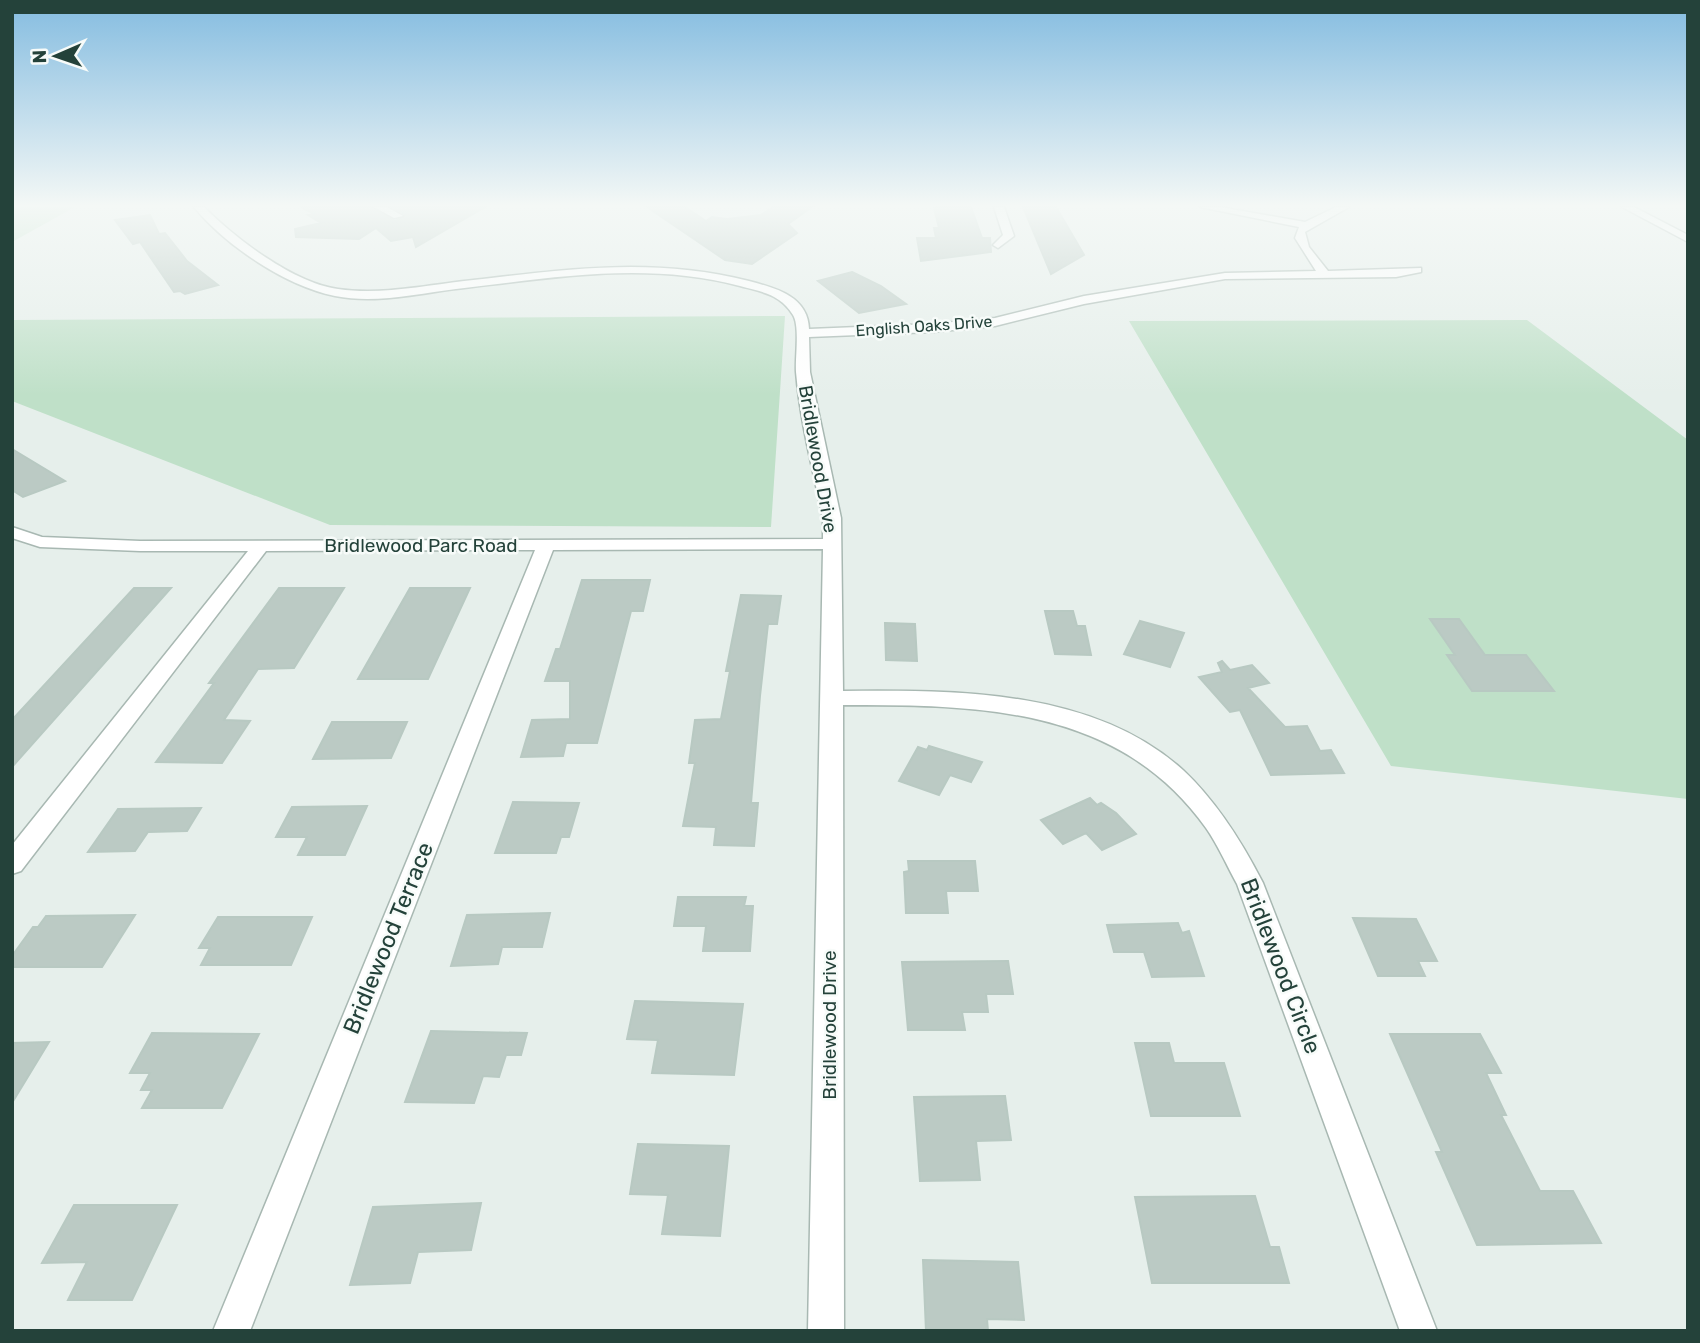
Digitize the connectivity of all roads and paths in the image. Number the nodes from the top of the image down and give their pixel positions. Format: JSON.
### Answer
{"nodes":[{"id":1,"x":282,"y":270,"type":"edge"},
{"id":2,"x":599,"y":270,"type":"edge"},
{"id":3,"x":643,"y":270,"type":"edge"},
{"id":4,"x":1321,"y":270,"type":"edge"},
{"id":5,"x":1417,"y":270,"type":"dead end"},
{"id":6,"x":1324,"y":274,"type":"junction"},
{"id":7,"x":804,"y":333,"type":"junction"},
{"id":8,"x":12,"y":532,"type":"edge"},
{"id":9,"x":832,"y":544,"type":"junction"},
{"id":10,"x":546,"y":545,"type":"junction"},
{"id":11,"x":261,"y":546,"type":"junction"},
{"id":12,"x":832,"y":698,"type":"junction"},
{"id":13,"x":12,"y":864,"type":"edge"},
{"id":14,"x":231,"y":1331,"type":"edge"},
{"id":15,"x":826,"y":1331,"type":"edge"},
{"id":16,"x":1419,"y":1331,"type":"edge"}],
"edges":[{"from":1,"to":2,"type":"street","name":"Bridlewood Drive"},
{"from":3,"to":7,"type":"street","name":"Bridlewood Drive"},
{"from":4,"to":6,"type":"street"},
{"from":5,"to":6,"type":"street","name":"English Oaks Drive"},
{"from":6,"to":7,"type":"street","name":"English Oaks Drive"},
{"from":7,"to":9,"type":"street","name":"Bridlewood Drive"},
{"from":8,"to":11,"type":"street","name":"Bridlewood Parc Road"},
{"from":9,"to":10,"type":"street","name":"Bridlewood Parc Road"},
{"from":9,"to":12,"type":"street","name":"Bridlewood Drive"},
{"from":10,"to":11,"type":"street","name":"Bridlewood Parc Road"},
{"from":10,"to":14,"type":"street","name":"Bridlewood Terrace"},
{"from":11,"to":13,"type":"street"},
{"from":12,"to":15,"type":"street","name":"Bridlewood Drive"},
{"from":12,"to":16,"type":"street","name":"Bridlewood Circle"}]}
